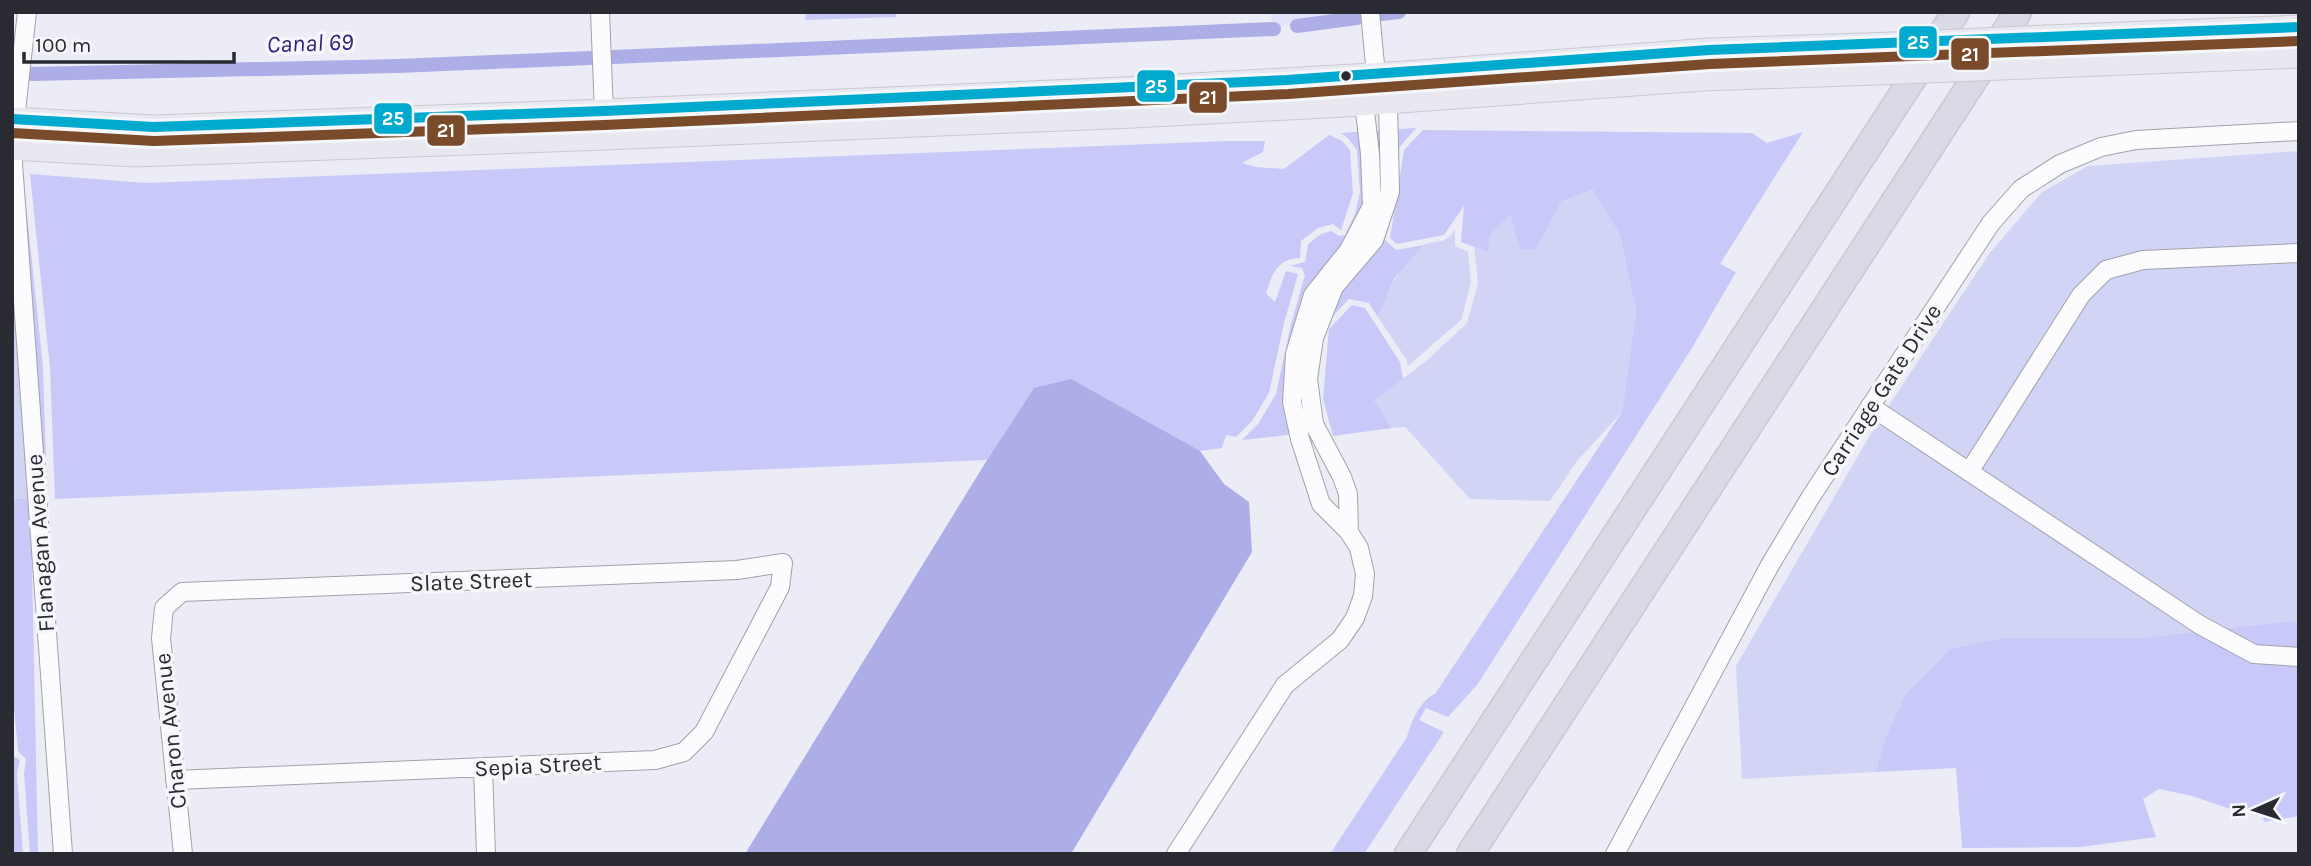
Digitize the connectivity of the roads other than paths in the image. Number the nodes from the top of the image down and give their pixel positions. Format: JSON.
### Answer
{"nodes":[{"id":1,"x":27,"y":12,"type":"edge"},
{"id":2,"x":600,"y":12,"type":"edge"},
{"id":3,"x":1370,"y":12,"type":"edge"},
{"id":4,"x":1956,"y":12,"type":"edge"},
{"id":5,"x":2018,"y":12,"type":"edge"},
{"id":6,"x":2299,"y":27,"type":"edge"},
{"id":7,"x":2299,"y":56,"type":"edge"},
{"id":8,"x":1376,"y":75,"type":"junction"},
{"id":9,"x":1388,"y":102,"type":"junction"},
{"id":10,"x":1364,"y":103,"type":"junction"},
{"id":11,"x":604,"y":111,"type":"junction"},
{"id":12,"x":13,"y":120,"type":"edge"},
{"id":13,"x":2299,"y":131,"type":"edge"},
{"id":14,"x":605,"y":138,"type":"junction"},
{"id":15,"x":12,"y":148,"type":"edge"},
{"id":16,"x":2299,"y":253,"type":"edge"},
{"id":17,"x":1354,"y":254,"type":"junction"},
{"id":18,"x":1303,"y":356,"type":"junction"},
{"id":19,"x":1870,"y":406,"type":"junction"},
{"id":20,"x":1316,"y":429,"type":"junction"},
{"id":21,"x":1300,"y":439,"type":"junction"},
{"id":22,"x":1969,"y":472,"type":"junction"},
{"id":23,"x":1342,"y":477,"type":"junction"},
{"id":24,"x":1313,"y":484,"type":"junction"},
{"id":25,"x":1349,"y":532,"type":"junction"},
{"id":26,"x":783,"y":563,"type":"joint"},
{"id":27,"x":164,"y":608,"type":"joint"},
{"id":28,"x":2299,"y":657,"type":"edge"},
{"id":29,"x":483,"y":768,"type":"junction"},
{"id":30,"x":174,"y":780,"type":"junction"},
{"id":31,"x":63,"y":854,"type":"edge"},
{"id":32,"x":183,"y":854,"type":"edge"},
{"id":33,"x":486,"y":854,"type":"edge"},
{"id":34,"x":1177,"y":854,"type":"edge"},
{"id":35,"x":1408,"y":854,"type":"edge"},
{"id":36,"x":1470,"y":854,"type":"edge"},
{"id":37,"x":1615,"y":854,"type":"edge"}],
"edges":[{"from":1,"to":12,"type":"street","name":"Flanagan Avenue"},
{"from":2,"to":11,"type":"street"},
{"from":3,"to":8,"type":"street"},
{"from":4,"to":35,"type":"highway"},
{"from":5,"to":36,"type":"highway"},
{"from":6,"to":8,"type":"main road","bridge":true},
{"from":7,"to":9,"type":"main road","bridge":true},
{"from":8,"to":9,"type":"street"},
{"from":8,"to":10,"type":"street"},
{"from":8,"to":11,"type":"main road"},
{"from":9,"to":10,"type":"main road"},
{"from":9,"to":17,"type":"street"},
{"from":10,"to":14,"type":"main road"},
{"from":10,"to":17,"type":"street"},
{"from":11,"to":12,"type":"main road"},
{"from":11,"to":14,"type":"street"},
{"from":12,"to":15,"type":"street","name":"Flanagan Avenue"},
{"from":13,"to":19,"type":"street","name":"Carriage Gate Drive"},
{"from":14,"to":15,"type":"main road"},
{"from":15,"to":31,"type":"street","name":"Flanagan Avenue"},
{"from":16,"to":22,"type":"street"},
{"from":17,"to":18,"type":"street"},
{"from":18,"to":20,"type":"street"},
{"from":18,"to":21,"type":"street"},
{"from":19,"to":22,"type":"street"},
{"from":19,"to":37,"type":"street","name":"Carriage Gate Drive"},
{"from":20,"to":21,"type":"street"},
{"from":20,"to":23,"type":"street"},
{"from":21,"to":24,"type":"street"},
{"from":22,"to":28,"type":"street"},
{"from":23,"to":24,"type":"street"},
{"from":23,"to":25,"type":"street"},
{"from":24,"to":25,"type":"street"},
{"from":25,"to":34,"type":"street"},
{"from":26,"to":27,"type":"street","name":"Slate Street"},
{"from":26,"to":29,"type":"street","name":"Sepia Street"},
{"from":27,"to":30,"type":"street","name":"Charon Avenue"},
{"from":29,"to":30,"type":"street","name":"Sepia Street"},
{"from":29,"to":33,"type":"street"},
{"from":30,"to":32,"type":"street","name":"Charon Avenue"}]}
